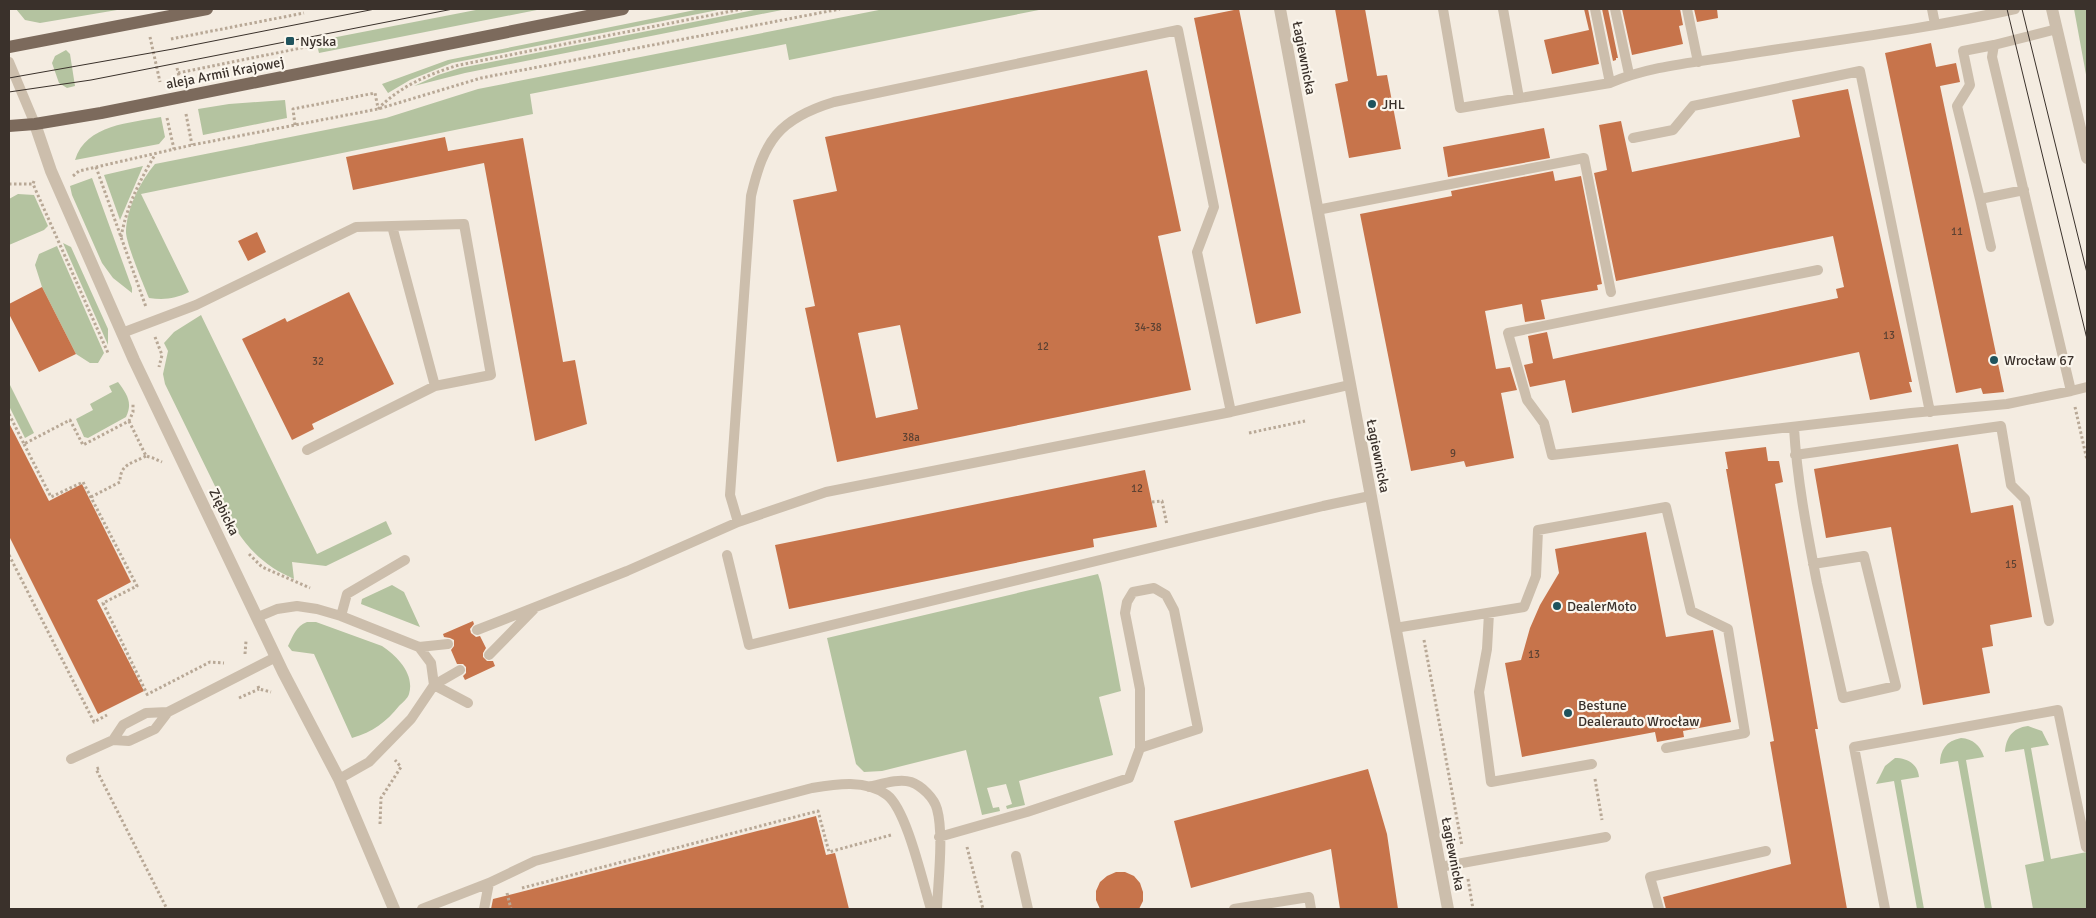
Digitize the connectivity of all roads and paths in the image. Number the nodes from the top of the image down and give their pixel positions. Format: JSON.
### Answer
{"nodes":[{"id":1,"x":207,"y":9,"type":"edge"},
{"id":2,"x":623,"y":9,"type":"edge"},
{"id":3,"x":742,"y":9,"type":"edge"},
{"id":4,"x":840,"y":9,"type":"edge"},
{"id":5,"x":1280,"y":9,"type":"edge"},
{"id":6,"x":1443,"y":9,"type":"edge"},
{"id":7,"x":1503,"y":9,"type":"edge"},
{"id":8,"x":1595,"y":9,"type":"edge"},
{"id":9,"x":1615,"y":9,"type":"edge"},
{"id":10,"x":1687,"y":9,"type":"edge"},
{"id":11,"x":1932,"y":9,"type":"edge"},
{"id":12,"x":2015,"y":9,"type":"edge"},
{"id":13,"x":2052,"y":9,"type":"edge"},
{"id":14,"x":304,"y":12,"type":"dead end"},
{"id":15,"x":1935,"y":24,"type":"junction"},
{"id":16,"x":2057,"y":29,"type":"junction"},
{"id":17,"x":149,"y":33,"type":"dead end"},
{"id":18,"x":171,"y":38,"type":"dead end"},
{"id":19,"x":1994,"y":45,"type":"junction"},
{"id":20,"x":311,"y":46,"type":"dead end"},
{"id":21,"x":9,"y":47,"type":"edge"},
{"id":22,"x":9,"y":62,"type":"edge"},
{"id":23,"x":1698,"y":62,"type":"junction"},
{"id":24,"x":177,"y":68,"type":"dead end"},
{"id":25,"x":178,"y":73,"type":"junction"},
{"id":26,"x":1630,"y":74,"type":"junction"},
{"id":27,"x":180,"y":83,"type":"dead end"},
{"id":28,"x":1610,"y":83,"type":"junction"},
{"id":29,"x":161,"y":87,"type":"dead end"},
{"id":30,"x":1519,"y":98,"type":"junction"},
{"id":31,"x":186,"y":109,"type":"dead end"},
{"id":32,"x":378,"y":109,"type":"junction"},
{"id":33,"x":166,"y":113,"type":"dead end"},
{"id":34,"x":35,"y":124,"type":"junction"},
{"id":35,"x":9,"y":126,"type":"edge"},
{"id":36,"x":295,"y":126,"type":"junction"},
{"id":37,"x":1633,"y":138,"type":"dead end"},
{"id":38,"x":192,"y":145,"type":"junction"},
{"id":39,"x":174,"y":149,"type":"junction"},
{"id":40,"x":156,"y":153,"type":"junction"},
{"id":41,"x":2087,"y":158,"type":"edge"},
{"id":42,"x":96,"y":167,"type":"junction"},
{"id":43,"x":70,"y":168,"type":"dead end"},
{"id":44,"x":9,"y":184,"type":"edge"},
{"id":45,"x":2024,"y":190,"type":"junction"},
{"id":46,"x":1980,"y":199,"type":"junction"},
{"id":47,"x":1317,"y":210,"type":"junction"},
{"id":48,"x":392,"y":226,"type":"junction"},
{"id":49,"x":120,"y":237,"type":"junction"},
{"id":50,"x":1991,"y":248,"type":"dead end"},
{"id":51,"x":1818,"y":270,"type":"dead end"},
{"id":52,"x":1610,"y":292,"type":"dead end"},
{"id":53,"x":150,"y":322,"type":"junction"},
{"id":54,"x":122,"y":333,"type":"junction"},
{"id":55,"x":110,"y":356,"type":"dead end"},
{"id":56,"x":158,"y":371,"type":"dead end"},
{"id":57,"x":1349,"y":385,"type":"junction"},
{"id":58,"x":435,"y":386,"type":"junction"},
{"id":59,"x":2087,"y":387,"type":"edge"},
{"id":60,"x":2071,"y":390,"type":"junction"},
{"id":61,"x":131,"y":396,"type":"dead end"},
{"id":62,"x":1231,"y":412,"type":"junction"},
{"id":63,"x":1930,"y":412,"type":"junction"},
{"id":64,"x":9,"y":414,"type":"edge"},
{"id":65,"x":1305,"y":421,"type":"dead end"},
{"id":66,"x":1794,"y":428,"type":"junction"},
{"id":67,"x":1249,"y":432,"type":"dead end"},
{"id":68,"x":24,"y":444,"type":"junction"},
{"id":69,"x":307,"y":450,"type":"dead end"},
{"id":70,"x":1795,"y":455,"type":"junction"},
{"id":71,"x":146,"y":456,"type":"dead end"},
{"id":72,"x":2087,"y":460,"type":"edge"},
{"id":73,"x":1370,"y":496,"type":"junction"},
{"id":74,"x":91,"y":497,"type":"junction"},
{"id":75,"x":1152,"y":502,"type":"dead end"},
{"id":76,"x":738,"y":522,"type":"junction"},
{"id":77,"x":1170,"y":544,"type":"junction"},
{"id":78,"x":246,"y":550,"type":"dead end"},
{"id":79,"x":9,"y":555,"type":"edge"},
{"id":80,"x":727,"y":555,"type":"dead end"},
{"id":81,"x":405,"y":560,"type":"dead end"},
{"id":82,"x":1813,"y":564,"type":"junction"},
{"id":83,"x":314,"y":590,"type":"dead end"},
{"id":84,"x":540,"y":603,"type":"junction"},
{"id":85,"x":1489,"y":613,"type":"junction"},
{"id":86,"x":342,"y":616,"type":"junction"},
{"id":87,"x":258,"y":617,"type":"junction"},
{"id":88,"x":2048,"y":621,"type":"dead end"},
{"id":89,"x":1421,"y":623,"type":"junction"},
{"id":90,"x":1394,"y":628,"type":"junction"},
{"id":91,"x":477,"y":630,"type":"dead end"},
{"id":92,"x":448,"y":644,"type":"dead end"},
{"id":93,"x":419,"y":647,"type":"junction"},
{"id":94,"x":244,"y":651,"type":"dead end"},
{"id":95,"x":490,"y":655,"type":"dead end"},
{"id":96,"x":236,"y":657,"type":"dead end"},
{"id":97,"x":276,"y":657,"type":"junction"},
{"id":98,"x":229,"y":660,"type":"dead end"},
{"id":99,"x":460,"y":670,"type":"dead end"},
{"id":100,"x":434,"y":685,"type":"junction"},
{"id":101,"x":147,"y":694,"type":"junction"},
{"id":102,"x":139,"y":699,"type":"dead end"},
{"id":103,"x":468,"y":703,"type":"dead end"},
{"id":104,"x":113,"y":712,"type":"dead end"},
{"id":105,"x":168,"y":712,"type":"junction"},
{"id":106,"x":113,"y":740,"type":"junction"},
{"id":107,"x":385,"y":745,"type":"junction"},
{"id":108,"x":1140,"y":748,"type":"junction"},
{"id":109,"x":1666,"y":748,"type":"dead end"},
{"id":110,"x":71,"y":759,"type":"dead end"},
{"id":111,"x":1592,"y":764,"type":"joint"},
{"id":112,"x":103,"y":766,"type":"dead end"},
{"id":113,"x":339,"y":779,"type":"junction"},
{"id":114,"x":869,"y":787,"type":"junction"},
{"id":115,"x":380,"y":830,"type":"dead end"},
{"id":116,"x":1606,"y":836,"type":"joint"},
{"id":117,"x":939,"y":837,"type":"junction"},
{"id":118,"x":2086,"y":847,"type":"dead end"},
{"id":119,"x":837,"y":850,"type":"dead end"},
{"id":120,"x":1766,"y":850,"type":"dead end"},
{"id":121,"x":1016,"y":856,"type":"dead end"},
{"id":122,"x":1465,"y":863,"type":"junction"},
{"id":123,"x":1440,"y":867,"type":"junction"},
{"id":124,"x":490,"y":883,"type":"junction"},
{"id":125,"x":166,"y":907,"type":"dead end"},
{"id":126,"x":394,"y":909,"type":"edge"},
{"id":127,"x":422,"y":909,"type":"edge"},
{"id":128,"x":484,"y":909,"type":"edge"},
{"id":129,"x":511,"y":909,"type":"edge"},
{"id":130,"x":931,"y":909,"type":"edge"},
{"id":131,"x":937,"y":909,"type":"edge"},
{"id":132,"x":1028,"y":909,"type":"edge"},
{"id":133,"x":1234,"y":909,"type":"edge"},
{"id":134,"x":1311,"y":909,"type":"edge"},
{"id":135,"x":1448,"y":909,"type":"edge"},
{"id":136,"x":1474,"y":909,"type":"edge"},
{"id":137,"x":1659,"y":909,"type":"edge"},
{"id":138,"x":1885,"y":909,"type":"edge"}],
"edges":[{"from":1,"to":21,"type":"main road"},
{"from":2,"to":34,"type":"main road","name":"aleja Armii Krajowej"},
{"from":3,"to":32,"type":"path"},
{"from":4,"to":32,"type":"path"},
{"from":5,"to":47,"type":"street","name":"Łagiewnicka"},
{"from":6,"to":30,"type":"lane"},
{"from":7,"to":30,"type":"lane"},
{"from":8,"to":28,"type":"lane"},
{"from":9,"to":26,"type":"lane"},
{"from":10,"to":23,"type":"lane"},
{"from":11,"to":15,"type":"lane"},
{"from":12,"to":15,"type":"lane"},
{"from":13,"to":16,"type":"street"},
{"from":14,"to":18,"type":"path"},
{"from":15,"to":23,"type":"lane"},
{"from":16,"to":19,"type":"lane"},
{"from":16,"to":41,"type":"street"},
{"from":17,"to":29,"type":"path"},
{"from":19,"to":45,"type":"lane"},
{"from":19,"to":46,"type":"lane"},
{"from":20,"to":25,"type":"path"},
{"from":22,"to":34,"type":"lane"},
{"from":23,"to":26,"type":"lane"},
{"from":24,"to":25,"type":"path"},
{"from":25,"to":27,"type":"path"},
{"from":26,"to":28,"type":"lane"},
{"from":28,"to":30,"type":"lane"},
{"from":31,"to":38,"type":"path"},
{"from":32,"to":36,"type":"path"},
{"from":32,"to":36,"type":"path"},
{"from":33,"to":39,"type":"path"},
{"from":34,"to":35,"type":"main road","name":"aleja Armii Krajowej"},
{"from":34,"to":54,"type":"street","name":"Ziębicka"},
{"from":36,"to":38,"type":"path"},
{"from":37,"to":63,"type":"lane"},
{"from":38,"to":39,"type":"path"},
{"from":39,"to":40,"type":"path"},
{"from":40,"to":42,"type":"path"},
{"from":40,"to":49,"type":"path"},
{"from":42,"to":43,"type":"path"},
{"from":42,"to":49,"type":"path"},
{"from":44,"to":55,"type":"path"},
{"from":45,"to":46,"type":"lane"},
{"from":45,"to":60,"type":"lane"},
{"from":46,"to":50,"type":"lane"},
{"from":47,"to":52,"type":"lane"},
{"from":47,"to":57,"type":"street","name":"Łagiewnicka"},
{"from":48,"to":53,"type":"lane"},
{"from":48,"to":58,"type":"lane"},
{"from":48,"to":58,"type":"lane"},
{"from":49,"to":53,"type":"path"},
{"from":51,"to":66,"type":"lane"},
{"from":53,"to":54,"type":"lane"},
{"from":53,"to":56,"type":"path"},
{"from":54,"to":87,"type":"street","name":"Ziębicka"},
{"from":57,"to":62,"type":"lane"},
{"from":57,"to":73,"type":"street","name":"Łagiewnicka"},
{"from":58,"to":69,"type":"lane"},
{"from":59,"to":60,"type":"lane"},
{"from":60,"to":63,"type":"lane"},
{"from":60,"to":72,"type":"path"},
{"from":61,"to":68,"type":"path"},
{"from":62,"to":76,"type":"lane"},
{"from":62,"to":76,"type":"lane"},
{"from":63,"to":66,"type":"lane"},
{"from":64,"to":68,"type":"path"},
{"from":65,"to":67,"type":"path"},
{"from":66,"to":70,"type":"lane"},
{"from":68,"to":74,"type":"path"},
{"from":70,"to":82,"type":"lane"},
{"from":70,"to":88,"type":"lane"},
{"from":71,"to":74,"type":"path"},
{"from":73,"to":77,"type":"lane"},
{"from":73,"to":90,"type":"street","name":"Łagiewnicka"},
{"from":74,"to":101,"type":"path"},
{"from":75,"to":77,"type":"path"},
{"from":76,"to":84,"type":"lane"},
{"from":77,"to":80,"type":"lane"},
{"from":78,"to":83,"type":"path"},
{"from":79,"to":104,"type":"path"},
{"from":81,"to":86,"type":"lane"},
{"from":82,"to":82,"type":"lane"},
{"from":84,"to":91,"type":"lane"},
{"from":84,"to":95,"type":"lane"},
{"from":85,"to":89,"type":"lane"},
{"from":85,"to":109,"type":"lane"},
{"from":85,"to":111,"type":"lane"},
{"from":86,"to":87,"type":"lane"},
{"from":86,"to":93,"type":"lane"},
{"from":87,"to":97,"type":"street","name":"Ziębicka"},
{"from":89,"to":90,"type":"lane"},
{"from":89,"to":122,"type":"path"},
{"from":90,"to":123,"type":"street","name":"Łagiewnicka"},
{"from":92,"to":93,"type":"lane"},
{"from":93,"to":100,"type":"lane"},
{"from":94,"to":96,"type":"path"},
{"from":97,"to":105,"type":"lane"},
{"from":97,"to":113,"type":"street","name":"Ziębicka"},
{"from":98,"to":101,"type":"path"},
{"from":99,"to":100,"type":"lane"},
{"from":100,"to":103,"type":"lane"},
{"from":100,"to":107,"type":"lane"},
{"from":101,"to":102,"type":"path"},
{"from":105,"to":106,"type":"lane"},
{"from":105,"to":106,"type":"lane"},
{"from":106,"to":110,"type":"lane"},
{"from":107,"to":113,"type":"lane"},
{"from":107,"to":115,"type":"path"},
{"from":108,"to":108,"type":"lane"},
{"from":108,"to":117,"type":"lane"},
{"from":111,"to":116,"type":"path"},
{"from":112,"to":125,"type":"path"},
{"from":113,"to":126,"type":"street","name":"Ziębicka"},
{"from":114,"to":117,"type":"lane"},
{"from":114,"to":124,"type":"lane"},
{"from":114,"to":130,"type":"lane"},
{"from":116,"to":122,"type":"lane"},
{"from":117,"to":131,"type":"lane"},
{"from":118,"to":138,"type":"lane"},
{"from":119,"to":129,"type":"path"},
{"from":120,"to":137,"type":"lane"},
{"from":121,"to":132,"type":"lane"},
{"from":122,"to":123,"type":"lane"},
{"from":122,"to":136,"type":"path"},
{"from":123,"to":135,"type":"street","name":"Łagiewnicka"},
{"from":124,"to":127,"type":"lane"},
{"from":124,"to":128,"type":"lane"},
{"from":133,"to":134,"type":"lane"}]}
